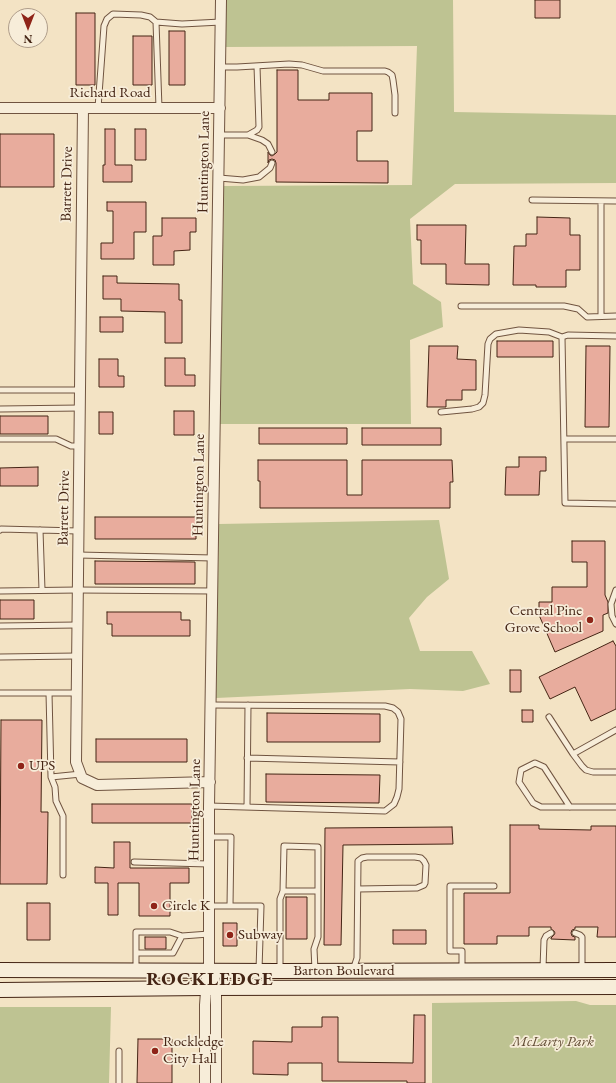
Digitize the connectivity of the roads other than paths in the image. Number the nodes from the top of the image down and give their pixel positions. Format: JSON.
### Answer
{"nodes":[{"id":1,"x":221,"y":0,"type":"edge"},
{"id":2,"x":156,"y":22,"type":"junction"},
{"id":3,"x":221,"y":22,"type":"junction"},
{"id":4,"x":258,"y":66,"type":"junction"},
{"id":5,"x":220,"y":67,"type":"junction"},
{"id":6,"x":0,"y":108,"type":"edge"},
{"id":7,"x":83,"y":108,"type":"junction"},
{"id":8,"x":98,"y":108,"type":"junction"},
{"id":9,"x":159,"y":108,"type":"junction"},
{"id":10,"x":220,"y":108,"type":"junction"},
{"id":11,"x":395,"y":113,"type":"dead end"},
{"id":12,"x":219,"y":135,"type":"junction"},
{"id":13,"x":248,"y":135,"type":"junction"},
{"id":14,"x":272,"y":152,"type":"dead end"},
{"id":15,"x":272,"y":163,"type":"dead end"},
{"id":16,"x":219,"y":178,"type":"junction"},
{"id":17,"x":532,"y":200,"type":"dead end"},
{"id":18,"x":601,"y":201,"type":"junction"},
{"id":19,"x":616,"y":201,"type":"edge"},
{"id":20,"x":461,"y":306,"type":"dead end"},
{"id":21,"x":600,"y":316,"type":"junction"},
{"id":22,"x":616,"y":316,"type":"edge"},
{"id":23,"x":616,"y":336,"type":"edge"},
{"id":24,"x":562,"y":337,"type":"junction"},
{"id":25,"x":0,"y":390,"type":"edge"},
{"id":26,"x":80,"y":390,"type":"junction"},
{"id":27,"x":80,"y":408,"type":"junction"},
{"id":28,"x":0,"y":409,"type":"edge"},
{"id":29,"x":441,"y":412,"type":"dead end"},
{"id":30,"x":0,"y":438,"type":"edge"},
{"id":31,"x":564,"y":439,"type":"junction"},
{"id":32,"x":616,"y":439,"type":"edge"},
{"id":33,"x":79,"y":446,"type":"junction"},
{"id":34,"x":616,"y":504,"type":"edge"},
{"id":35,"x":0,"y":530,"type":"edge"},
{"id":36,"x":40,"y":530,"type":"junction"},
{"id":37,"x":78,"y":530,"type":"junction"},
{"id":38,"x":78,"y":555,"type":"junction"},
{"id":39,"x":213,"y":558,"type":"junction"},
{"id":40,"x":42,"y":590,"type":"junction"},
{"id":41,"x":78,"y":590,"type":"junction"},
{"id":42,"x":616,"y":590,"type":"edge"},
{"id":43,"x":0,"y":591,"type":"edge"},
{"id":44,"x":213,"y":591,"type":"junction"},
{"id":45,"x":616,"y":624,"type":"edge"},
{"id":46,"x":77,"y":625,"type":"junction"},
{"id":47,"x":0,"y":626,"type":"edge"},
{"id":48,"x":77,"y":656,"type":"junction"},
{"id":49,"x":0,"y":657,"type":"edge"},
{"id":50,"x":0,"y":693,"type":"edge"},
{"id":51,"x":49,"y":693,"type":"junction"},
{"id":52,"x":77,"y":693,"type":"junction"},
{"id":53,"x":211,"y":705,"type":"junction"},
{"id":54,"x":248,"y":705,"type":"junction"},
{"id":55,"x":549,"y":718,"type":"dead end"},
{"id":56,"x":616,"y":730,"type":"edge"},
{"id":57,"x":573,"y":754,"type":"junction"},
{"id":58,"x":247,"y":758,"type":"junction"},
{"id":59,"x":400,"y":762,"type":"junction"},
{"id":60,"x":616,"y":772,"type":"edge"},
{"id":61,"x":81,"y":774,"type":"junction"},
{"id":62,"x":51,"y":777,"type":"junction"},
{"id":63,"x":210,"y":782,"type":"junction"},
{"id":64,"x":209,"y":806,"type":"junction"},
{"id":65,"x":247,"y":807,"type":"junction"},
{"id":66,"x":570,"y":807,"type":"junction"},
{"id":67,"x":616,"y":807,"type":"edge"},
{"id":68,"x":209,"y":837,"type":"junction"},
{"id":69,"x":134,"y":862,"type":"dead end"},
{"id":70,"x":209,"y":864,"type":"junction"},
{"id":71,"x":63,"y":875,"type":"dead end"},
{"id":72,"x":494,"y":886,"type":"dead end"},
{"id":73,"x":358,"y":889,"type":"junction"},
{"id":74,"x":283,"y":891,"type":"junction"},
{"id":75,"x":318,"y":891,"type":"junction"},
{"id":76,"x":209,"y":906,"type":"junction"},
{"id":77,"x":230,"y":906,"type":"junction"},
{"id":78,"x":551,"y":933,"type":"dead end"},
{"id":79,"x":575,"y":933,"type":"dead end"},
{"id":80,"x":209,"y":934,"type":"junction"},
{"id":81,"x":182,"y":936,"type":"junction"},
{"id":82,"x":136,"y":953,"type":"junction"},
{"id":83,"x":0,"y":970,"type":"edge"},
{"id":84,"x":34,"y":970,"type":"junction"},
{"id":85,"x":543,"y":970,"type":"junction"},
{"id":86,"x":582,"y":970,"type":"junction"},
{"id":87,"x":616,"y":970,"type":"edge"},
{"id":88,"x":136,"y":971,"type":"junction"},
{"id":89,"x":209,"y":971,"type":"junction"},
{"id":90,"x":259,"y":971,"type":"junction"},
{"id":91,"x":280,"y":971,"type":"junction"},
{"id":92,"x":315,"y":971,"type":"junction"},
{"id":93,"x":353,"y":971,"type":"junction"},
{"id":94,"x":462,"y":971,"type":"junction"},
{"id":95,"x":616,"y":987,"type":"edge"},
{"id":96,"x":211,"y":988,"type":"junction"},
{"id":97,"x":353,"y":988,"type":"junction"},
{"id":98,"x":0,"y":990,"type":"edge"},
{"id":99,"x":34,"y":990,"type":"junction"},
{"id":100,"x":119,"y":1051,"type":"dead end"},
{"id":101,"x":205,"y":1065,"type":"junction"},
{"id":102,"x":216,"y":1066,"type":"junction"},
{"id":103,"x":119,"y":1083,"type":"edge"},
{"id":104,"x":205,"y":1083,"type":"edge"},
{"id":105,"x":216,"y":1083,"type":"edge"}],
"edges":[{"from":1,"to":3,"type":"street","name":"Huntington Lane"},
{"from":2,"to":3,"type":"lane"},
{"from":2,"to":8,"type":"lane"},
{"from":2,"to":9,"type":"lane"},
{"from":3,"to":5,"type":"street","name":"Huntington Lane"},
{"from":4,"to":5,"type":"lane"},
{"from":4,"to":11,"type":"lane"},
{"from":4,"to":13,"type":"lane"},
{"from":5,"to":10,"type":"street","name":"Huntington Lane"},
{"from":6,"to":7,"type":"street","name":"Richard Road"},
{"from":7,"to":8,"type":"street","name":"Richard Road"},
{"from":7,"to":26,"type":"street","name":"Barrett Drive"},
{"from":8,"to":9,"type":"street","name":"Richard Road"},
{"from":9,"to":10,"type":"street","name":"Richard Road"},
{"from":10,"to":12,"type":"street","name":"Huntington Lane"},
{"from":12,"to":13,"type":"lane"},
{"from":12,"to":16,"type":"street","name":"Huntington Lane"},
{"from":13,"to":14,"type":"lane"},
{"from":15,"to":16,"type":"lane"},
{"from":16,"to":39,"type":"street","name":"Huntington Lane"},
{"from":17,"to":18,"type":"lane"},
{"from":18,"to":19,"type":"lane"},
{"from":18,"to":21,"type":"lane"},
{"from":20,"to":21,"type":"lane"},
{"from":21,"to":22,"type":"lane"},
{"from":23,"to":24,"type":"lane"},
{"from":24,"to":29,"type":"lane"},
{"from":24,"to":31,"type":"lane"},
{"from":25,"to":26,"type":"lane"},
{"from":26,"to":27,"type":"street","name":"Barrett Drive"},
{"from":27,"to":28,"type":"lane"},
{"from":27,"to":33,"type":"street","name":"Barrett Drive"},
{"from":30,"to":33,"type":"lane"},
{"from":31,"to":32,"type":"lane"},
{"from":31,"to":34,"type":"lane"},
{"from":33,"to":37,"type":"street","name":"Barrett Drive"},
{"from":35,"to":36,"type":"lane"},
{"from":36,"to":37,"type":"lane"},
{"from":36,"to":40,"type":"lane"},
{"from":37,"to":38,"type":"street","name":"Barrett Drive"},
{"from":38,"to":39,"type":"lane"},
{"from":38,"to":41,"type":"street","name":"Barrett Drive"},
{"from":39,"to":44,"type":"street","name":"Huntington Lane"},
{"from":40,"to":41,"type":"lane"},
{"from":40,"to":43,"type":"lane"},
{"from":41,"to":44,"type":"lane"},
{"from":41,"to":46,"type":"street","name":"Barrett Drive"},
{"from":42,"to":45,"type":"lane"},
{"from":44,"to":53,"type":"street","name":"Huntington Lane"},
{"from":46,"to":47,"type":"lane"},
{"from":46,"to":48,"type":"street","name":"Barrett Drive"},
{"from":48,"to":49,"type":"lane"},
{"from":48,"to":52,"type":"street","name":"Barrett Drive"},
{"from":50,"to":51,"type":"lane"},
{"from":51,"to":52,"type":"lane"},
{"from":51,"to":62,"type":"lane"},
{"from":52,"to":61,"type":"street","name":"Barrett Drive"},
{"from":53,"to":54,"type":"lane"},
{"from":53,"to":63,"type":"street","name":"Huntington Lane"},
{"from":54,"to":58,"type":"lane"},
{"from":54,"to":59,"type":"lane"},
{"from":55,"to":57,"type":"lane"},
{"from":56,"to":57,"type":"lane"},
{"from":57,"to":60,"type":"lane"},
{"from":58,"to":59,"type":"lane"},
{"from":58,"to":65,"type":"lane"},
{"from":59,"to":65,"type":"lane"},
{"from":61,"to":62,"type":"lane"},
{"from":61,"to":63,"type":"street"},
{"from":62,"to":71,"type":"lane"},
{"from":63,"to":64,"type":"street","name":"Huntington Lane"},
{"from":64,"to":65,"type":"lane"},
{"from":64,"to":68,"type":"street","name":"Huntington Lane"},
{"from":66,"to":66,"type":"lane"},
{"from":66,"to":67,"type":"lane"},
{"from":68,"to":70,"type":"street","name":"Huntington Lane"},
{"from":68,"to":77,"type":"lane"},
{"from":69,"to":70,"type":"lane"},
{"from":70,"to":76,"type":"street","name":"Huntington Lane"},
{"from":72,"to":94,"type":"lane"},
{"from":73,"to":73,"type":"lane"},
{"from":73,"to":93,"type":"lane"},
{"from":74,"to":75,"type":"lane"},
{"from":74,"to":75,"type":"lane"},
{"from":74,"to":91,"type":"lane"},
{"from":75,"to":92,"type":"lane"},
{"from":76,"to":77,"type":"lane"},
{"from":76,"to":80,"type":"street","name":"Huntington Lane"},
{"from":77,"to":90,"type":"lane"},
{"from":78,"to":85,"type":"lane"},
{"from":79,"to":86,"type":"lane"},
{"from":80,"to":81,"type":"lane"},
{"from":80,"to":89,"type":"street","name":"Huntington Lane"},
{"from":81,"to":82,"type":"lane"},
{"from":81,"to":82,"type":"lane"},
{"from":82,"to":88,"type":"lane"},
{"from":83,"to":84,"type":"main road","name":"Barton Boulevard"},
{"from":84,"to":88,"type":"main road","name":"Barton Boulevard"},
{"from":84,"to":99,"type":"main road"},
{"from":85,"to":86,"type":"main road","name":"Barton Boulevard"},
{"from":85,"to":94,"type":"main road","name":"Barton Boulevard"},
{"from":86,"to":87,"type":"main road","name":"Barton Boulevard"},
{"from":88,"to":89,"type":"main road","name":"Barton Boulevard"},
{"from":89,"to":90,"type":"main road","name":"Barton Boulevard"},
{"from":89,"to":96,"type":"street","name":"Huntington Lane"},
{"from":90,"to":91,"type":"main road","name":"Barton Boulevard"},
{"from":91,"to":92,"type":"main road","name":"Barton Boulevard"},
{"from":92,"to":93,"type":"main road","name":"Barton Boulevard"},
{"from":93,"to":94,"type":"main road","name":"Barton Boulevard"},
{"from":93,"to":97,"type":"main road"},
{"from":95,"to":97,"type":"main road","name":"Barton Boulevard"},
{"from":96,"to":97,"type":"main road","name":"Barton Boulevard"},
{"from":96,"to":99,"type":"main road","name":"Barton Boulevard"},
{"from":96,"to":101,"type":"street"},
{"from":96,"to":102,"type":"street"},
{"from":98,"to":99,"type":"main road","name":"Barton Boulevard"},
{"from":100,"to":103,"type":"lane"},
{"from":101,"to":102,"type":"street"},
{"from":101,"to":104,"type":"street"},
{"from":102,"to":105,"type":"street"}]}
